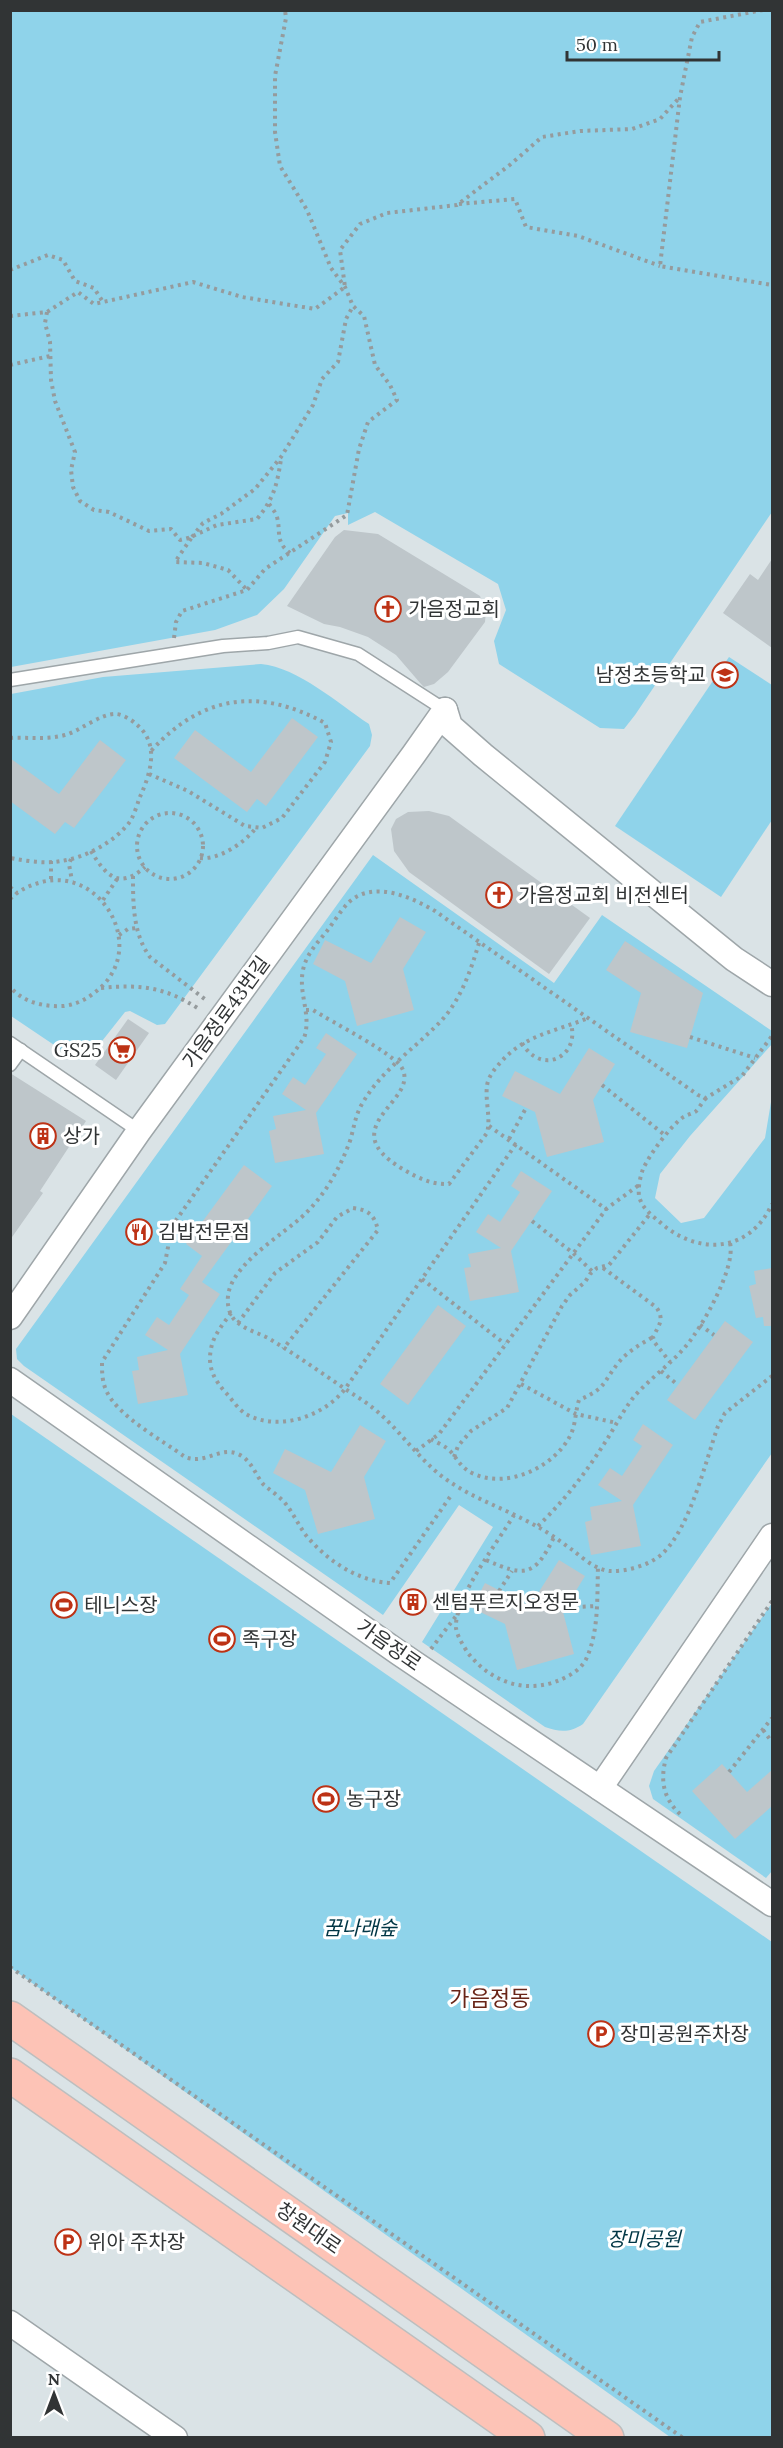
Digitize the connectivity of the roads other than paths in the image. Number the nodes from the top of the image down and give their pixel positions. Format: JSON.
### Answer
{"nodes":[{"id":1,"x":10,"y":680,"type":"edge"},
{"id":2,"x":444,"y":710,"type":"junction"},
{"id":3,"x":772,"y":984,"type":"edge"},
{"id":4,"x":16,"y":1046,"type":"edge"},
{"id":5,"x":10,"y":1065,"type":"edge"},
{"id":6,"x":139,"y":1131,"type":"junction"},
{"id":7,"x":10,"y":1317,"type":"edge"},
{"id":8,"x":10,"y":1380,"type":"edge"},
{"id":9,"x":772,"y":1536,"type":"edge"},
{"id":10,"x":600,"y":1788,"type":"junction"},
{"id":11,"x":772,"y":1904,"type":"edge"},
{"id":12,"x":10,"y":2018,"type":"edge"},
{"id":13,"x":10,"y":2075,"type":"edge"},
{"id":14,"x":10,"y":2323,"type":"edge"},
{"id":15,"x":175,"y":2438,"type":"edge"},
{"id":16,"x":528,"y":2438,"type":"edge"},
{"id":17,"x":607,"y":2438,"type":"edge"}],
"edges":[{"from":1,"to":2,"type":"lane"},
{"from":2,"to":3,"type":"street"},
{"from":2,"to":6,"type":"street","name":"가음정로43번길"},
{"from":4,"to":5,"type":"lane"},
{"from":4,"to":6,"type":"lane"},
{"from":6,"to":7,"type":"street","name":"가음정로43번길"},
{"from":8,"to":10,"type":"street","name":"가음정로"},
{"from":9,"to":10,"type":"street"},
{"from":10,"to":11,"type":"street","name":"가음정로"},
{"from":12,"to":17,"type":"main road","name":"창원대로"},
{"from":13,"to":16,"type":"main road"},
{"from":14,"to":15,"type":"street"}]}
